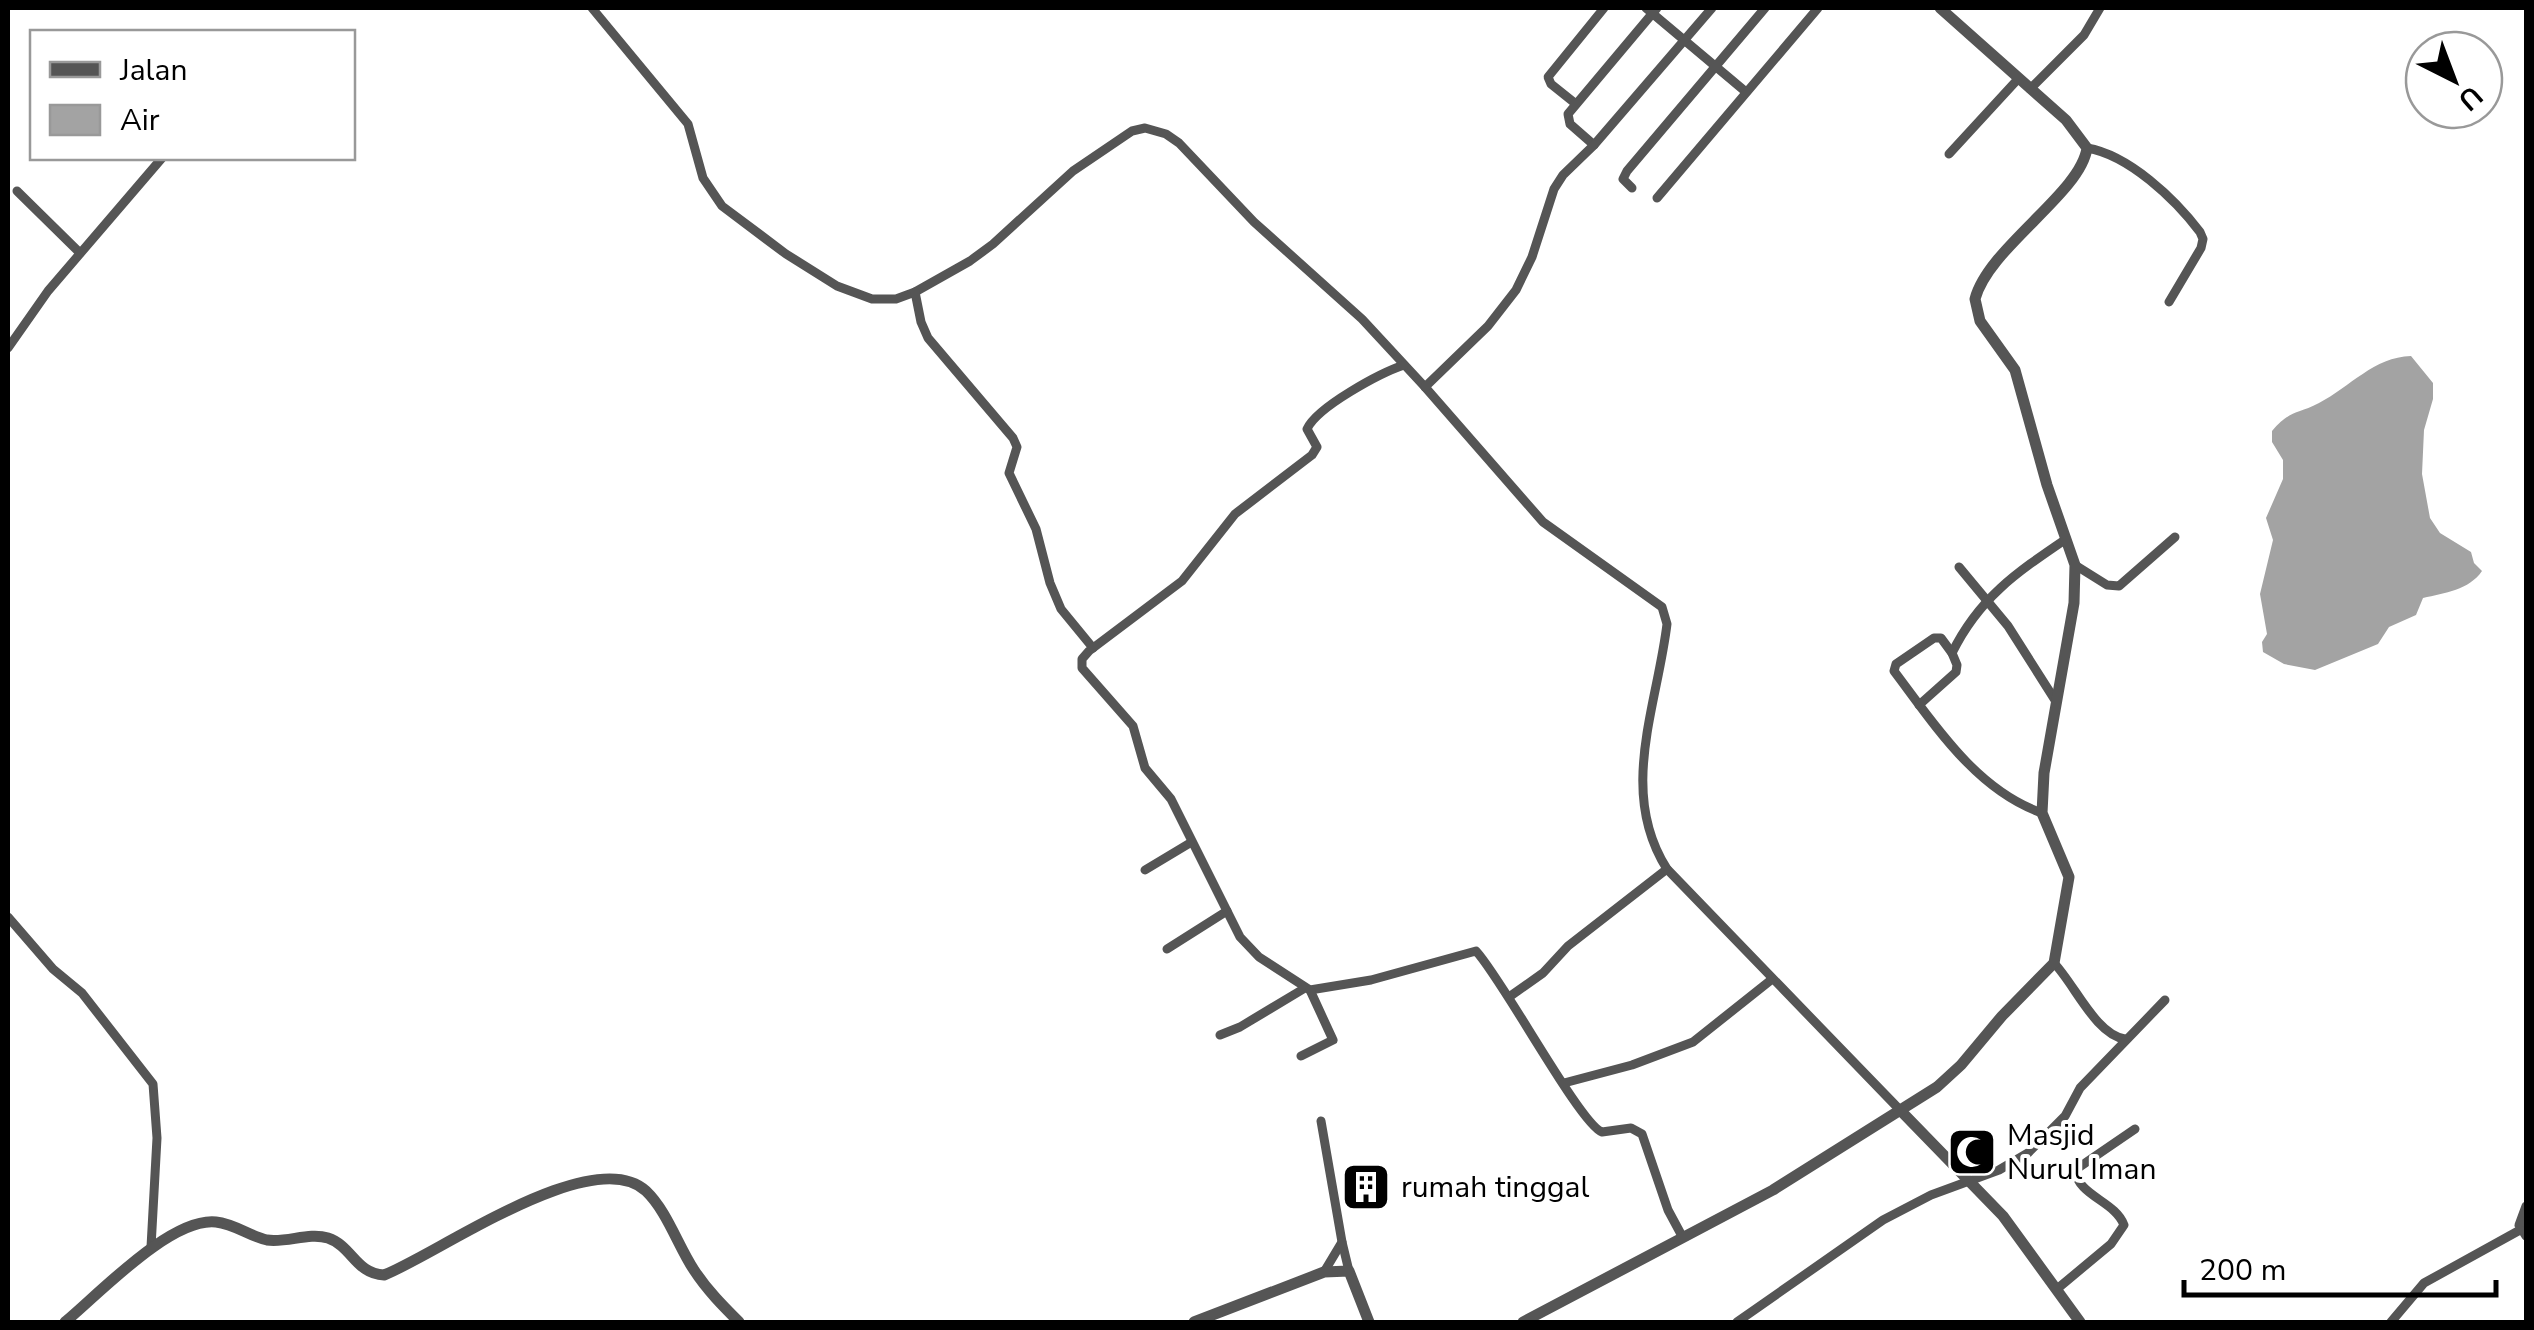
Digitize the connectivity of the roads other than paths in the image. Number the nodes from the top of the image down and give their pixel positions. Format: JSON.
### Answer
{"nodes":[{"id":1,"x":592,"y":8,"type":"edge"},
{"id":2,"x":1604,"y":8,"type":"edge"},
{"id":3,"x":1712,"y":8,"type":"edge"},
{"id":4,"x":1765,"y":8,"type":"edge"},
{"id":5,"x":1818,"y":8,"type":"edge"},
{"id":6,"x":1940,"y":8,"type":"edge"},
{"id":7,"x":2100,"y":8,"type":"edge"},
{"id":8,"x":1652,"y":9,"type":"edge"},
{"id":9,"x":1684,"y":40,"type":"junction"},
{"id":10,"x":1716,"y":66,"type":"junction"},
{"id":11,"x":2018,"y":79,"type":"junction"},
{"id":12,"x":2030,"y":89,"type":"junction"},
{"id":13,"x":1746,"y":92,"type":"junction"},
{"id":14,"x":1576,"y":104,"type":"junction"},
{"id":15,"x":1594,"y":145,"type":"junction"},
{"id":16,"x":2087,"y":148,"type":"junction"},
{"id":17,"x":1948,"y":154,"type":"dead end"},
{"id":18,"x":160,"y":160,"type":"edge"},
{"id":19,"x":1632,"y":188,"type":"dead end"},
{"id":20,"x":17,"y":191,"type":"dead end"},
{"id":21,"x":1658,"y":198,"type":"dead end"},
{"id":22,"x":80,"y":254,"type":"junction"},
{"id":23,"x":915,"y":292,"type":"junction"},
{"id":24,"x":2169,"y":302,"type":"dead end"},
{"id":25,"x":8,"y":348,"type":"edge"},
{"id":26,"x":1404,"y":364,"type":"junction"},
{"id":27,"x":1425,"y":386,"type":"junction"},
{"id":28,"x":2176,"y":537,"type":"dead end"},
{"id":29,"x":2066,"y":539,"type":"junction"},
{"id":30,"x":2075,"y":565,"type":"junction"},
{"id":31,"x":1959,"y":567,"type":"dead end"},
{"id":32,"x":1986,"y":599,"type":"junction"},
{"id":33,"x":1093,"y":648,"type":"junction"},
{"id":34,"x":1952,"y":653,"type":"junction"},
{"id":35,"x":2055,"y":700,"type":"junction"},
{"id":36,"x":1920,"y":705,"type":"junction"},
{"id":37,"x":2042,"y":813,"type":"junction"},
{"id":38,"x":1190,"y":844,"type":"junction"},
{"id":39,"x":1668,"y":869,"type":"junction"},
{"id":40,"x":1145,"y":870,"type":"dead end"},
{"id":41,"x":1227,"y":911,"type":"junction"},
{"id":42,"x":8,"y":917,"type":"edge"},
{"id":43,"x":1167,"y":949,"type":"dead end"},
{"id":44,"x":2054,"y":963,"type":"junction"},
{"id":45,"x":1771,"y":980,"type":"junction"},
{"id":46,"x":1308,"y":989,"type":"junction"},
{"id":47,"x":1508,"y":997,"type":"junction"},
{"id":48,"x":2165,"y":1000,"type":"dead end"},
{"id":49,"x":1220,"y":1035,"type":"dead end"},
{"id":50,"x":2125,"y":1039,"type":"junction"},
{"id":51,"x":1301,"y":1056,"type":"dead end"},
{"id":52,"x":1564,"y":1083,"type":"junction"},
{"id":53,"x":1900,"y":1110,"type":"junction"},
{"id":54,"x":1321,"y":1121,"type":"dead end"},
{"id":55,"x":2134,"y":1129,"type":"dead end"},
{"id":56,"x":1971,"y":1182,"type":"junction"},
{"id":57,"x":2526,"y":1206,"type":"edge"},
{"id":58,"x":2524,"y":1233,"type":"edge"},
{"id":59,"x":1682,"y":1236,"type":"junction"},
{"id":60,"x":1342,"y":1242,"type":"junction"},
{"id":61,"x":151,"y":1247,"type":"junction"},
{"id":62,"x":1348,"y":1271,"type":"junction"},
{"id":63,"x":1324,"y":1272,"type":"junction"},
{"id":64,"x":2057,"y":1289,"type":"junction"},
{"id":65,"x":66,"y":1322,"type":"edge"},
{"id":66,"x":739,"y":1322,"type":"edge"},
{"id":67,"x":1194,"y":1322,"type":"edge"},
{"id":68,"x":1369,"y":1322,"type":"edge"},
{"id":69,"x":1523,"y":1322,"type":"edge"},
{"id":70,"x":1737,"y":1322,"type":"edge"},
{"id":71,"x":2080,"y":1322,"type":"edge"},
{"id":72,"x":2391,"y":1322,"type":"edge"}],
"edges":[{"from":1,"to":23,"type":"street"},
{"from":2,"to":14,"type":"street"},
{"from":3,"to":9,"type":"street"},
{"from":4,"to":10,"type":"street"},
{"from":5,"to":13,"type":"street"},
{"from":6,"to":11,"type":"street"},
{"from":7,"to":12,"type":"street"},
{"from":8,"to":9,"type":"street"},
{"from":8,"to":14,"type":"street"},
{"from":9,"to":10,"type":"street"},
{"from":9,"to":15,"type":"street"},
{"from":10,"to":13,"type":"street"},
{"from":10,"to":19,"type":"street"},
{"from":11,"to":12,"type":"street"},
{"from":11,"to":17,"type":"street"},
{"from":12,"to":16,"type":"street"},
{"from":13,"to":21,"type":"street"},
{"from":14,"to":15,"type":"street"},
{"from":15,"to":27,"type":"street"},
{"from":16,"to":24,"type":"street"},
{"from":16,"to":29,"type":"street"},
{"from":18,"to":22,"type":"street"},
{"from":20,"to":22,"type":"street"},
{"from":22,"to":25,"type":"street"},
{"from":23,"to":26,"type":"street"},
{"from":23,"to":33,"type":"street"},
{"from":26,"to":27,"type":"street"},
{"from":26,"to":33,"type":"street"},
{"from":27,"to":39,"type":"street"},
{"from":28,"to":30,"type":"street"},
{"from":29,"to":30,"type":"street"},
{"from":29,"to":32,"type":"street"},
{"from":30,"to":35,"type":"street"},
{"from":31,"to":32,"type":"street"},
{"from":32,"to":34,"type":"street"},
{"from":32,"to":35,"type":"street"},
{"from":33,"to":38,"type":"street"},
{"from":34,"to":36,"type":"street"},
{"from":34,"to":36,"type":"street"},
{"from":35,"to":37,"type":"street"},
{"from":36,"to":37,"type":"street"},
{"from":37,"to":44,"type":"street"},
{"from":38,"to":40,"type":"street"},
{"from":38,"to":41,"type":"street"},
{"from":39,"to":45,"type":"street"},
{"from":39,"to":47,"type":"street"},
{"from":41,"to":43,"type":"street"},
{"from":41,"to":46,"type":"street"},
{"from":42,"to":61,"type":"street"},
{"from":44,"to":50,"type":"street"},
{"from":44,"to":53,"type":"street"},
{"from":45,"to":52,"type":"street"},
{"from":45,"to":53,"type":"street"},
{"from":46,"to":47,"type":"street"},
{"from":46,"to":49,"type":"street"},
{"from":46,"to":51,"type":"street"},
{"from":47,"to":52,"type":"street"},
{"from":48,"to":50,"type":"street"},
{"from":50,"to":56,"type":"street"},
{"from":52,"to":59,"type":"street"},
{"from":53,"to":56,"type":"street"},
{"from":53,"to":59,"type":"street"},
{"from":54,"to":60,"type":"street"},
{"from":55,"to":64,"type":"street"},
{"from":56,"to":64,"type":"street"},
{"from":56,"to":70,"type":"street"},
{"from":57,"to":58,"type":"street"},
{"from":58,"to":72,"type":"street"},
{"from":59,"to":69,"type":"street"},
{"from":60,"to":62,"type":"street"},
{"from":60,"to":63,"type":"street"},
{"from":61,"to":65,"type":"street"},
{"from":61,"to":66,"type":"street"},
{"from":62,"to":63,"type":"street"},
{"from":62,"to":68,"type":"street"},
{"from":63,"to":67,"type":"street"},
{"from":64,"to":71,"type":"street"}]}
